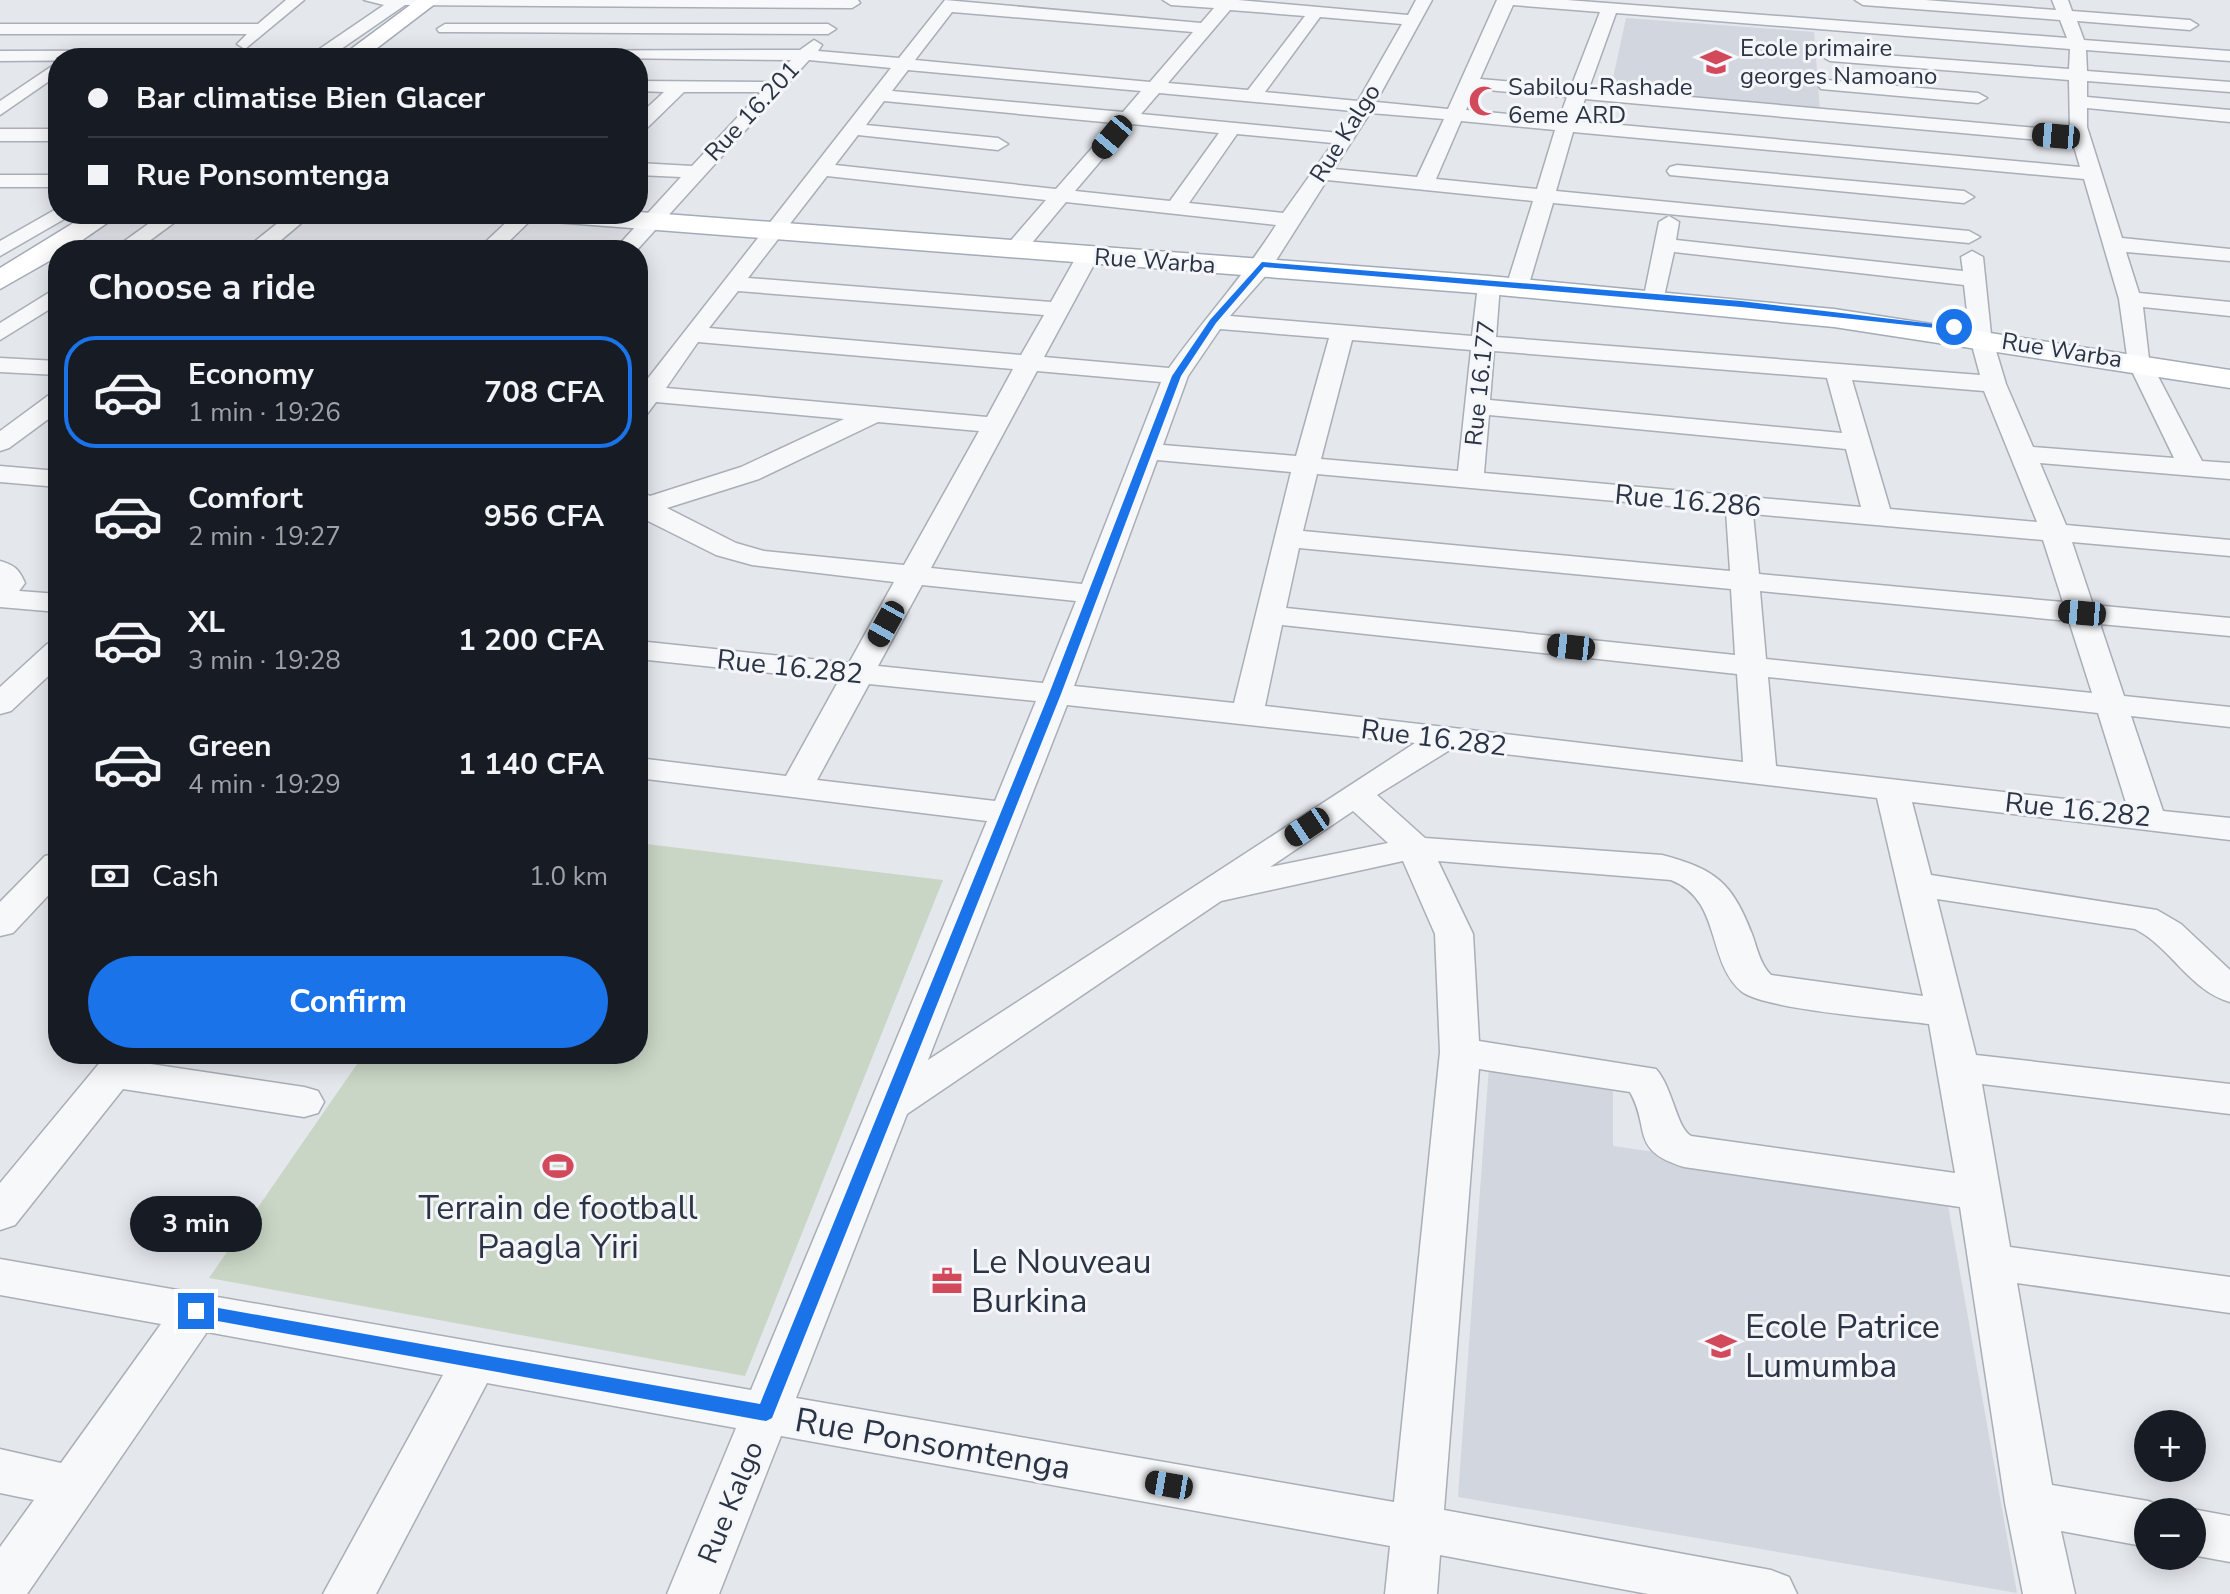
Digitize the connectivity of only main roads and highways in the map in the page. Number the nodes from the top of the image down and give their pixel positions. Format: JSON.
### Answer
{"nodes":[{"id":1,"x":429,"y":0,"type":"edge"},
{"id":2,"x":446,"y":0,"type":"edge"},
{"id":3,"x":364,"y":48,"type":"edge"},
{"id":4,"x":381,"y":48,"type":"edge"},
{"id":5,"x":648,"y":220,"type":"edge"},
{"id":6,"x":648,"y":220,"type":"edge"},
{"id":7,"x":651,"y":220,"type":"junction"},
{"id":8,"x":91,"y":224,"type":"edge"},
{"id":9,"x":114,"y":224,"type":"edge"},
{"id":10,"x":776,"y":229,"type":"junction"},
{"id":11,"x":65,"y":240,"type":"edge"},
{"id":12,"x":90,"y":240,"type":"edge"},
{"id":13,"x":48,"y":250,"type":"edge"},
{"id":14,"x":48,"y":266,"type":"edge"},
{"id":15,"x":1261,"y":266,"type":"junction"},
{"id":16,"x":0,"y":280,"type":"edge"},
{"id":17,"x":1504,"y":284,"type":"junction"},
{"id":18,"x":0,"y":296,"type":"edge"},
{"id":19,"x":1982,"y":334,"type":"junction"},
{"id":20,"x":2139,"y":360,"type":"junction"},
{"id":21,"x":2230,"y":372,"type":"edge"},
{"id":22,"x":2230,"y":379,"type":"edge"}],
"edges":[{"from":1,"to":3,"type":"main road"},
{"from":2,"to":4,"type":"main road"},
{"from":5,"to":7,"type":"main road"},
{"from":6,"to":7,"type":"main road"},
{"from":7,"to":10,"type":"main road"},
{"from":8,"to":11,"type":"main road"},
{"from":9,"to":12,"type":"main road"},
{"from":10,"to":15,"type":"main road"},
{"from":10,"to":15,"type":"main road","name":"Rue Warba"},
{"from":13,"to":16,"type":"main road"},
{"from":14,"to":18,"type":"main road"},
{"from":15,"to":17,"type":"main road","name":"Rue Warba"},
{"from":17,"to":19,"type":"main road","name":"Rue Warba"},
{"from":17,"to":19,"type":"main road"},
{"from":19,"to":20,"type":"main road","name":"Rue Warba"},
{"from":20,"to":21,"type":"main road"},
{"from":20,"to":22,"type":"main road","name":"Rue Warba"}]}
